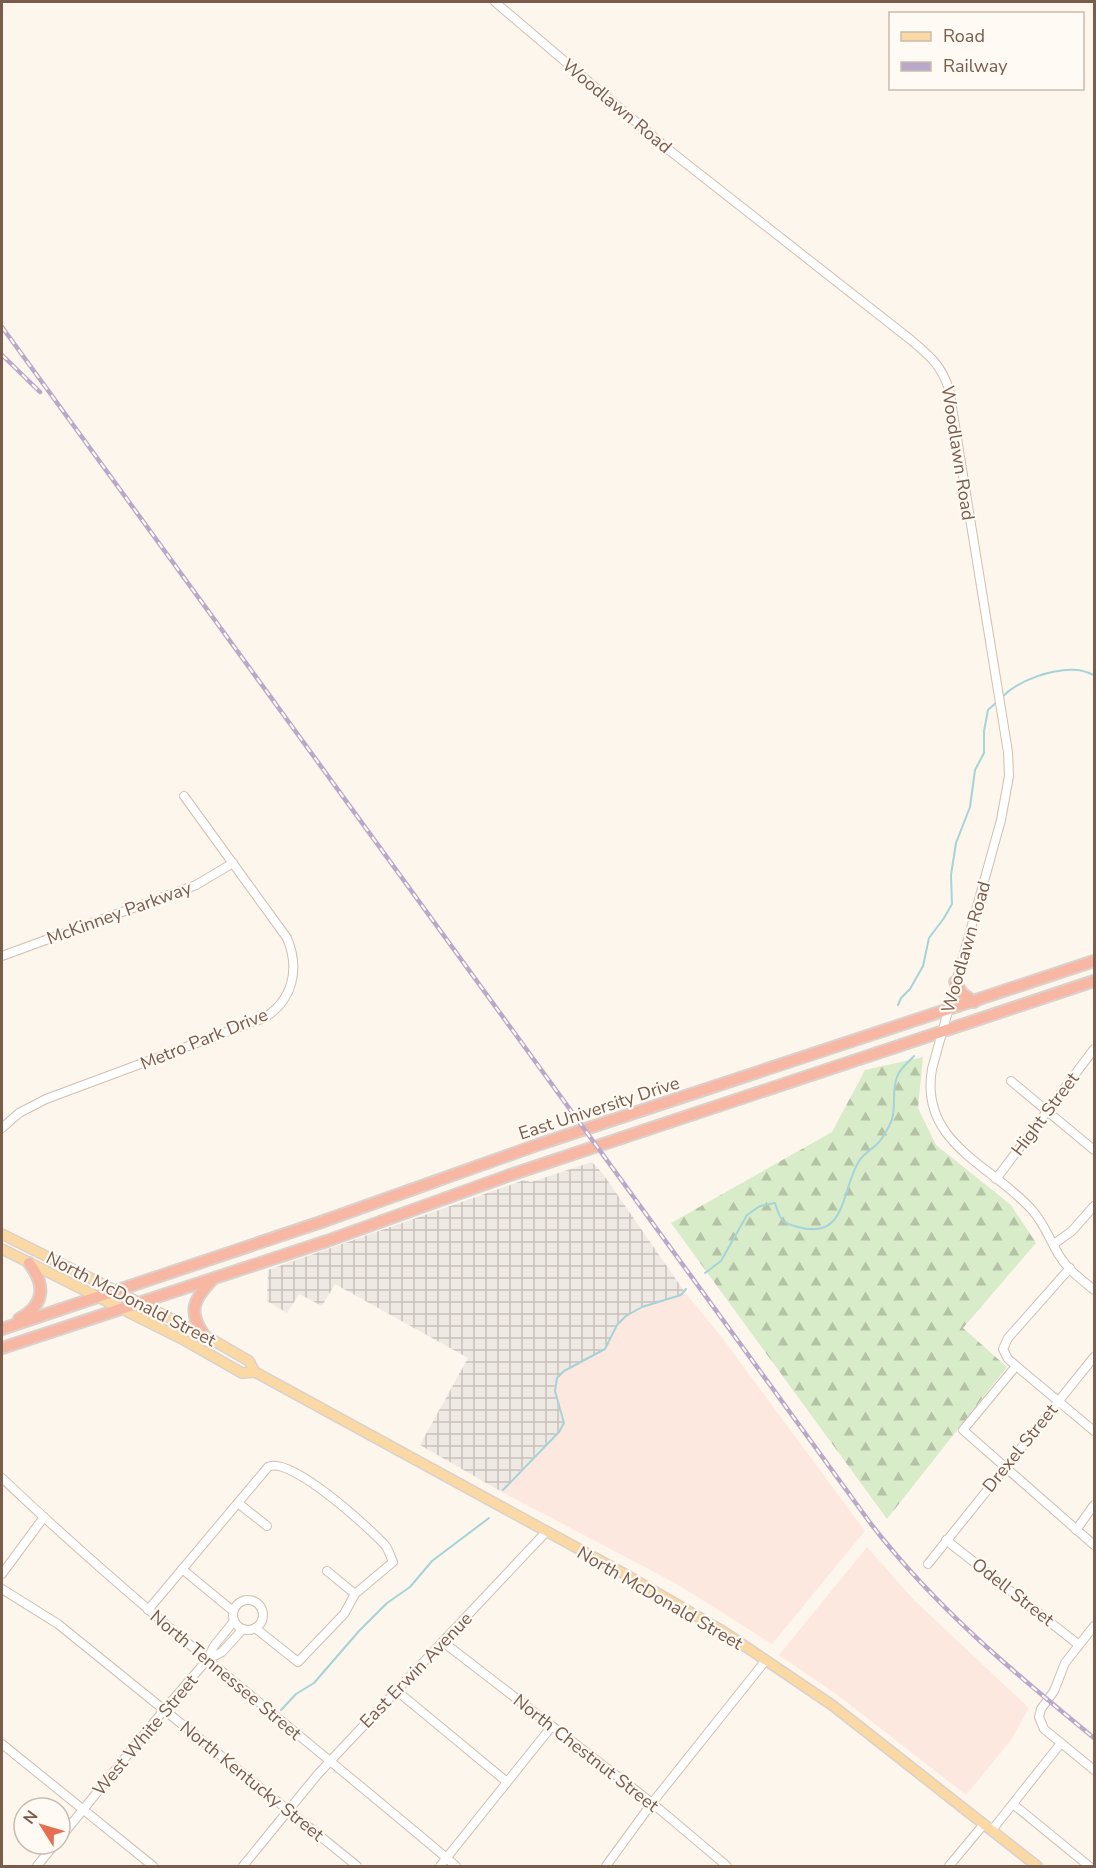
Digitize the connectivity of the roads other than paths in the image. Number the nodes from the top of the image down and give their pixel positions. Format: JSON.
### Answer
{"nodes":[{"id":1,"x":495,"y":2,"type":"edge"},
{"id":2,"x":184,"y":796,"type":"dead end"},
{"id":3,"x":233,"y":863,"type":"junction"},
{"id":4,"x":2,"y":956,"type":"edge"},
{"id":5,"x":1095,"y":961,"type":"edge"},
{"id":6,"x":1083,"y":965,"type":"junction"},
{"id":7,"x":955,"y":982,"type":"junction"},
{"id":8,"x":1091,"y":982,"type":"edge"},
{"id":9,"x":974,"y":1002,"type":"junction"},
{"id":10,"x":948,"y":1011,"type":"junction"},
{"id":11,"x":942,"y":1032,"type":"junction"},
{"id":12,"x":1095,"y":1049,"type":"edge"},
{"id":13,"x":780,"y":1066,"type":"junction"},
{"id":14,"x":1011,"y":1081,"type":"dead end"},
{"id":15,"x":786,"y":1084,"type":"junction"},
{"id":16,"x":1047,"y":1110,"type":"junction"},
{"id":17,"x":2,"y":1128,"type":"edge"},
{"id":18,"x":1095,"y":1150,"type":"edge"},
{"id":19,"x":996,"y":1179,"type":"junction"},
{"id":20,"x":1095,"y":1206,"type":"edge"},
{"id":21,"x":321,"y":1222,"type":"junction"},
{"id":22,"x":2,"y":1234,"type":"edge"},
{"id":23,"x":327,"y":1241,"type":"junction"},
{"id":24,"x":1053,"y":1244,"type":"junction"},
{"id":25,"x":2,"y":1249,"type":"edge"},
{"id":26,"x":29,"y":1263,"type":"junction"},
{"id":27,"x":1070,"y":1268,"type":"junction"},
{"id":28,"x":213,"y":1279,"type":"junction"},
{"id":29,"x":1095,"y":1290,"type":"edge"},
{"id":30,"x":116,"y":1291,"type":"junction"},
{"id":31,"x":98,"y":1297,"type":"junction"},
{"id":32,"x":140,"y":1303,"type":"junction"},
{"id":33,"x":121,"y":1309,"type":"junction"},
{"id":34,"x":2,"y":1329,"type":"edge"},
{"id":35,"x":204,"y":1335,"type":"junction"},
{"id":36,"x":2,"y":1348,"type":"edge"},
{"id":37,"x":1095,"y":1357,"type":"edge"},
{"id":38,"x":1016,"y":1366,"type":"junction"},
{"id":39,"x":255,"y":1372,"type":"junction"},
{"id":40,"x":1059,"y":1401,"type":"junction"},
{"id":41,"x":1095,"y":1431,"type":"edge"},
{"id":42,"x":1006,"y":1466,"type":"junction"},
{"id":43,"x":2,"y":1478,"type":"edge"},
{"id":44,"x":238,"y":1503,"type":"junction"},
{"id":45,"x":1095,"y":1505,"type":"edge"},
{"id":46,"x":44,"y":1517,"type":"junction"},
{"id":47,"x":267,"y":1526,"type":"dead end"},
{"id":48,"x":1076,"y":1530,"type":"junction"},
{"id":49,"x":546,"y":1532,"type":"junction"},
{"id":50,"x":946,"y":1540,"type":"junction"},
{"id":51,"x":1095,"y":1545,"type":"edge"},
{"id":52,"x":928,"y":1564,"type":"dead end"},
{"id":53,"x":182,"y":1569,"type":"junction"},
{"id":54,"x":327,"y":1571,"type":"dead end"},
{"id":55,"x":2,"y":1574,"type":"edge"},
{"id":56,"x":2,"y":1589,"type":"edge"},
{"id":57,"x":355,"y":1594,"type":"junction"},
{"id":58,"x":148,"y":1610,"type":"junction"},
{"id":59,"x":233,"y":1611,"type":"junction"},
{"id":60,"x":234,"y":1621,"type":"junction"},
{"id":61,"x":1095,"y":1626,"type":"edge"},
{"id":62,"x":255,"y":1628,"type":"junction"},
{"id":63,"x":243,"y":1629,"type":"junction"},
{"id":64,"x":442,"y":1642,"type":"junction"},
{"id":65,"x":1079,"y":1645,"type":"junction"},
{"id":66,"x":207,"y":1660,"type":"junction"},
{"id":67,"x":766,"y":1660,"type":"junction"},
{"id":68,"x":397,"y":1691,"type":"junction"},
{"id":69,"x":164,"y":1710,"type":"junction"},
{"id":70,"x":552,"y":1726,"type":"junction"},
{"id":71,"x":1061,"y":1743,"type":"junction"},
{"id":72,"x":2,"y":1744,"type":"edge"},
{"id":73,"x":329,"y":1762,"type":"junction"},
{"id":74,"x":1095,"y":1770,"type":"edge"},
{"id":75,"x":507,"y":1782,"type":"junction"},
{"id":76,"x":652,"y":1803,"type":"junction"},
{"id":77,"x":1012,"y":1804,"type":"junction"},
{"id":78,"x":82,"y":1810,"type":"junction"},
{"id":79,"x":288,"y":1810,"type":"junction"},
{"id":80,"x":72,"y":1823,"type":"edge"},
{"id":81,"x":988,"y":1827,"type":"junction"},
{"id":82,"x":446,"y":1858,"type":"junction"},
{"id":83,"x":153,"y":1866,"type":"edge"},
{"id":84,"x":243,"y":1866,"type":"edge"},
{"id":85,"x":357,"y":1866,"type":"edge"},
{"id":86,"x":440,"y":1866,"type":"edge"},
{"id":87,"x":456,"y":1866,"type":"edge"},
{"id":88,"x":606,"y":1866,"type":"edge"},
{"id":89,"x":727,"y":1866,"type":"edge"},
{"id":90,"x":949,"y":1866,"type":"edge"},
{"id":91,"x":1037,"y":1866,"type":"edge"},
{"id":92,"x":1089,"y":1866,"type":"edge"}],
"edges":[{"from":1,"to":7,"type":"street","name":"Woodlawn Road"},
{"from":2,"to":3,"type":"street","name":"Metro Park Drive"},
{"from":3,"to":4,"type":"street","name":"McKinney Parkway"},
{"from":3,"to":17,"type":"street","name":"Metro Park Drive"},
{"from":5,"to":6,"type":"highway","name":"East University Drive"},
{"from":6,"to":8,"type":"highway"},
{"from":6,"to":9,"type":"highway","name":"East University Drive"},
{"from":7,"to":9,"type":"highway"},
{"from":7,"to":10,"type":"street","name":"Woodlawn Road"},
{"from":8,"to":11,"type":"highway","name":"East University Drive"},
{"from":9,"to":10,"type":"highway","name":"East University Drive"},
{"from":10,"to":11,"type":"street","name":"Woodlawn Road"},
{"from":10,"to":13,"type":"highway","name":"East University Drive"},
{"from":11,"to":15,"type":"highway","name":"East University Drive"},
{"from":11,"to":19,"type":"street","name":"Woodlawn Road"},
{"from":12,"to":16,"type":"street","name":"Hight Street"},
{"from":13,"to":15,"type":"highway"},
{"from":13,"to":21,"type":"highway","name":"East University Drive"},
{"from":14,"to":16,"type":"street"},
{"from":15,"to":23,"type":"highway","name":"East University Drive"},
{"from":16,"to":18,"type":"street"},
{"from":16,"to":19,"type":"street","name":"Hight Street"},
{"from":19,"to":24,"type":"street","name":"Woodlawn Road"},
{"from":20,"to":24,"type":"street"},
{"from":21,"to":23,"type":"highway"},
{"from":21,"to":30,"type":"highway","name":"East University Drive"},
{"from":22,"to":30,"type":"main road","name":"North McDonald Street"},
{"from":23,"to":28,"type":"highway","name":"East University Drive"},
{"from":24,"to":27,"type":"street","name":"Woodlawn Road"},
{"from":25,"to":26,"type":"main road","name":"North McDonald Street"},
{"from":26,"to":31,"type":"main road","name":"North McDonald Street"},
{"from":26,"to":34,"type":"highway"},
{"from":27,"to":29,"type":"street","name":"Woodlawn Road"},
{"from":27,"to":38,"type":"street"},
{"from":28,"to":32,"type":"highway","name":"East University Drive"},
{"from":28,"to":35,"type":"highway"},
{"from":30,"to":31,"type":"highway","name":"East University Drive"},
{"from":30,"to":32,"type":"main road","name":"North McDonald Street"},
{"from":31,"to":33,"type":"main road","name":"North McDonald Street"},
{"from":31,"to":34,"type":"highway","name":"East University Drive"},
{"from":32,"to":33,"type":"highway","name":"East University Drive"},
{"from":32,"to":35,"type":"main road","name":"North McDonald Street"},
{"from":33,"to":36,"type":"highway","name":"East University Drive"},
{"from":33,"to":39,"type":"main road","name":"North McDonald Street"},
{"from":35,"to":39,"type":"main road","name":"North McDonald Street"},
{"from":37,"to":40,"type":"street","name":"Drexel Street"},
{"from":38,"to":40,"type":"street"},
{"from":38,"to":42,"type":"street"},
{"from":39,"to":49,"type":"main road","name":"North McDonald Street"},
{"from":40,"to":41,"type":"street"},
{"from":40,"to":42,"type":"street","name":"Drexel Street"},
{"from":42,"to":48,"type":"street"},
{"from":42,"to":50,"type":"street","name":"Drexel Street"},
{"from":43,"to":46,"type":"street","name":"North Tennessee Street"},
{"from":44,"to":47,"type":"street"},
{"from":44,"to":53,"type":"street"},
{"from":44,"to":57,"type":"street"},
{"from":45,"to":48,"type":"street"},
{"from":46,"to":55,"type":"street"},
{"from":46,"to":58,"type":"street","name":"North Tennessee Street"},
{"from":48,"to":51,"type":"street"},
{"from":49,"to":64,"type":"street","name":"East Erwin Avenue"},
{"from":49,"to":67,"type":"main road","name":"North McDonald Street"},
{"from":50,"to":52,"type":"street","name":"Drexel Street"},
{"from":50,"to":65,"type":"street","name":"Odell Street"},
{"from":53,"to":58,"type":"street"},
{"from":53,"to":59,"type":"street"},
{"from":54,"to":57,"type":"street"},
{"from":56,"to":69,"type":"street","name":"North Kentucky Street"},
{"from":57,"to":62,"type":"street"},
{"from":58,"to":66,"type":"street","name":"North Tennessee Street"},
{"from":59,"to":60,"type":"street"},
{"from":59,"to":62,"type":"street"},
{"from":60,"to":63,"type":"street"},
{"from":60,"to":66,"type":"street"},
{"from":61,"to":65,"type":"street"},
{"from":62,"to":63,"type":"street"},
{"from":63,"to":66,"type":"street"},
{"from":64,"to":68,"type":"street","name":"East Erwin Avenue"},
{"from":64,"to":70,"type":"street","name":"North Chestnut Street"},
{"from":65,"to":71,"type":"street"},
{"from":66,"to":69,"type":"street","name":"West White Street"},
{"from":66,"to":73,"type":"street","name":"North Tennessee Street"},
{"from":67,"to":76,"type":"street"},
{"from":67,"to":81,"type":"main road","name":"North McDonald Street"},
{"from":68,"to":73,"type":"street","name":"East Erwin Avenue"},
{"from":68,"to":75,"type":"street"},
{"from":69,"to":78,"type":"street","name":"West White Street"},
{"from":69,"to":79,"type":"street","name":"North Kentucky Street"},
{"from":70,"to":75,"type":"street"},
{"from":70,"to":76,"type":"street","name":"North Chestnut Street"},
{"from":71,"to":74,"type":"street"},
{"from":71,"to":77,"type":"street"},
{"from":72,"to":78,"type":"street"},
{"from":73,"to":79,"type":"street","name":"East Erwin Avenue"},
{"from":73,"to":82,"type":"street","name":"North Tennessee Street"},
{"from":75,"to":82,"type":"street"},
{"from":76,"to":88,"type":"street"},
{"from":76,"to":89,"type":"street","name":"North Chestnut Street"},
{"from":77,"to":81,"type":"street"},
{"from":77,"to":92,"type":"street"},
{"from":78,"to":80,"type":"street","name":"West White Street"},
{"from":78,"to":83,"type":"street"},
{"from":79,"to":84,"type":"street","name":"East Erwin Avenue"},
{"from":79,"to":85,"type":"street","name":"North Kentucky Street"},
{"from":81,"to":90,"type":"street"},
{"from":81,"to":91,"type":"main road","name":"North McDonald Street"},
{"from":82,"to":86,"type":"street"},
{"from":82,"to":87,"type":"street","name":"North Tennessee Street"}]}
